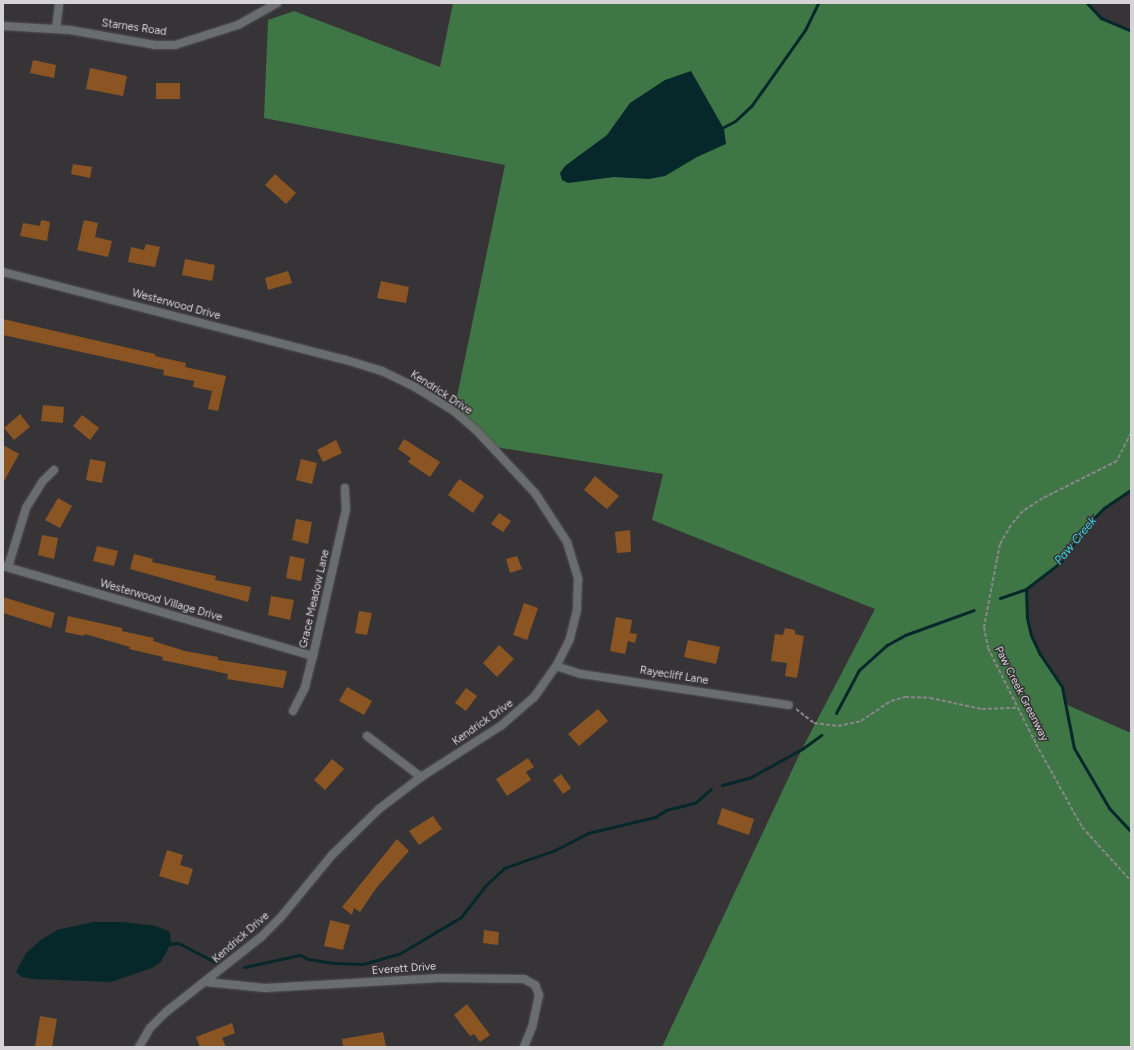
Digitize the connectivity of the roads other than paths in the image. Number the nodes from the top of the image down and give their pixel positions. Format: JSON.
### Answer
{"nodes":[{"id":1,"x":59,"y":3,"type":"edge"},
{"id":2,"x":277,"y":3,"type":"edge"},
{"id":3,"x":3,"y":26,"type":"edge"},
{"id":4,"x":56,"y":29,"type":"junction"},
{"id":5,"x":3,"y":272,"type":"edge"},
{"id":6,"x":343,"y":359,"type":"joint"},
{"id":7,"x":54,"y":470,"type":"dead end"},
{"id":8,"x":345,"y":488,"type":"dead end"},
{"id":9,"x":6,"y":567,"type":"edge"},
{"id":10,"x":314,"y":656,"type":"junction"},
{"id":11,"x":556,"y":666,"type":"junction"},
{"id":12,"x":790,"y":705,"type":"road end"},
{"id":13,"x":293,"y":711,"type":"dead end"},
{"id":14,"x":367,"y":736,"type":"dead end"},
{"id":15,"x":421,"y":777,"type":"junction"},
{"id":16,"x":206,"y":982,"type":"junction"},
{"id":17,"x":139,"y":1047,"type":"edge"},
{"id":18,"x":524,"y":1047,"type":"edge"}],
"edges":[{"from":1,"to":4,"type":"street"},
{"from":2,"to":4,"type":"street","name":"Starnes Road"},
{"from":3,"to":4,"type":"street","name":"Starnes Road"},
{"from":5,"to":6,"type":"street","name":"Westerwood Drive"},
{"from":6,"to":11,"type":"street","name":"Kendrick Drive"},
{"from":7,"to":9,"type":"street"},
{"from":8,"to":10,"type":"street","name":"Grace Meadow Lane"},
{"from":9,"to":10,"type":"street","name":"Westerwood Village Drive"},
{"from":10,"to":13,"type":"street","name":"Grace Meadow Lane"},
{"from":11,"to":12,"type":"street","name":"Rayecliff Lane"},
{"from":11,"to":15,"type":"street","name":"Kendrick Drive"},
{"from":14,"to":15,"type":"street"},
{"from":15,"to":16,"type":"street","name":"Kendrick Drive"},
{"from":16,"to":17,"type":"street","name":"Kendrick Drive"},
{"from":16,"to":18,"type":"street","name":"Everett Drive"}]}
